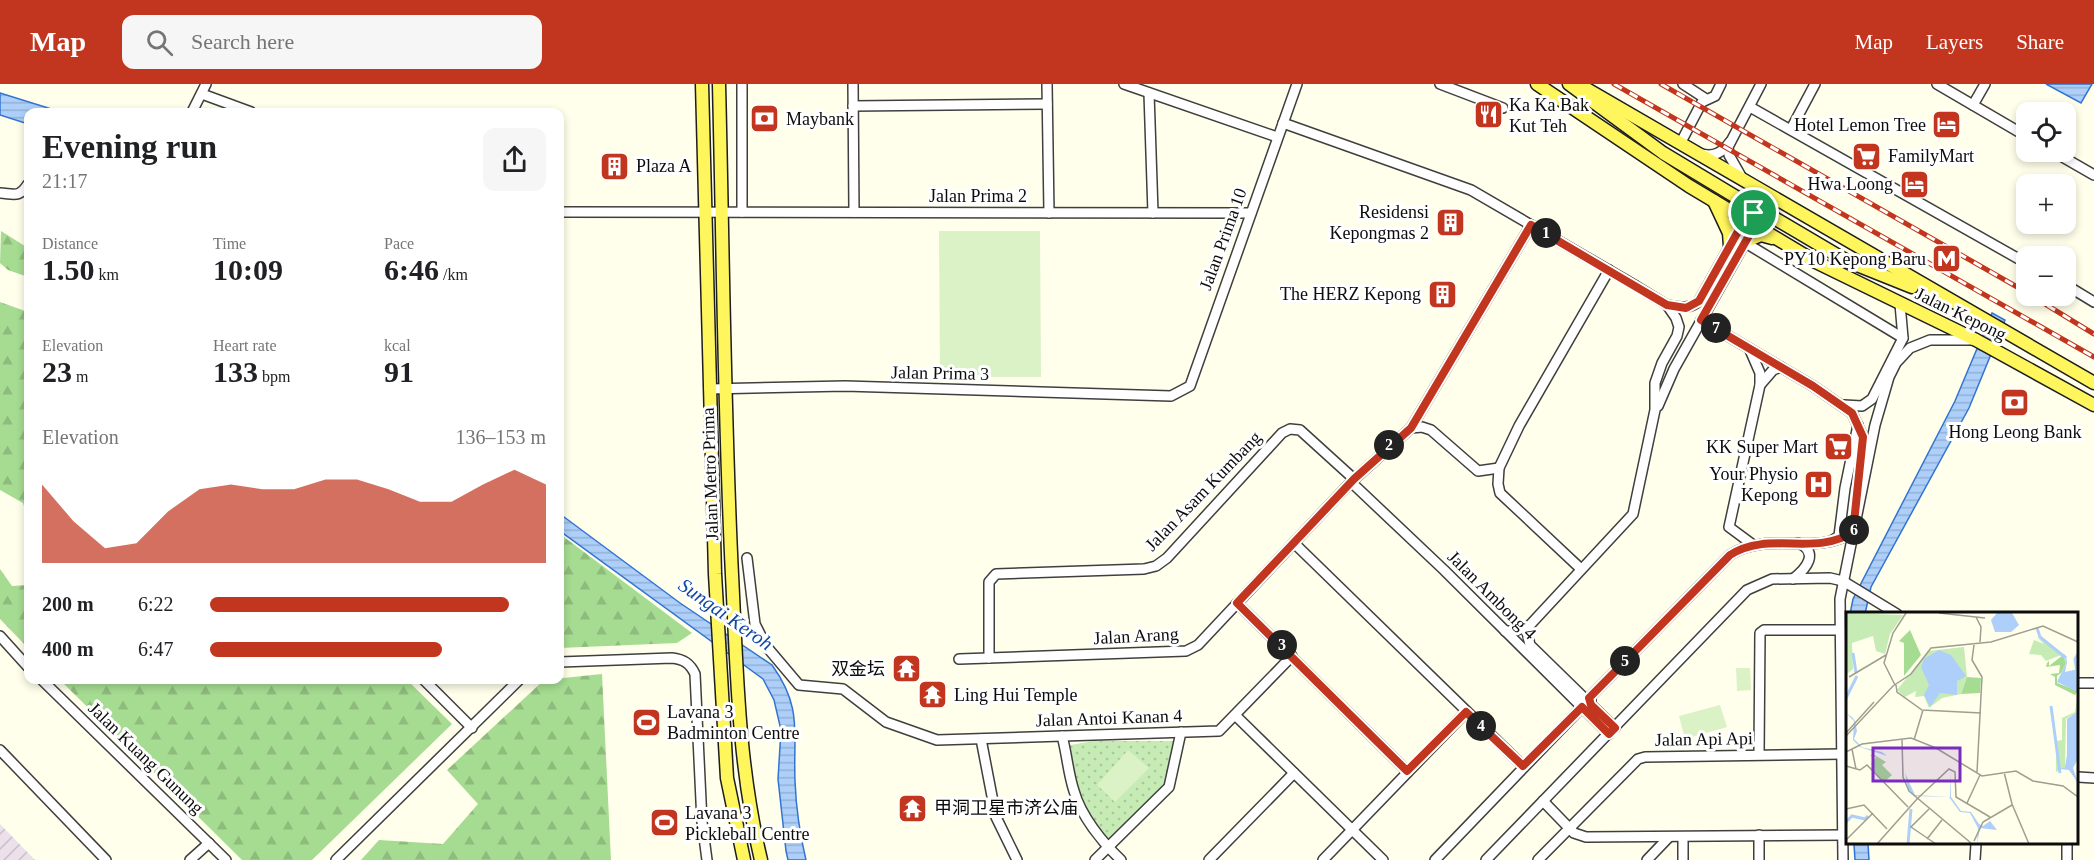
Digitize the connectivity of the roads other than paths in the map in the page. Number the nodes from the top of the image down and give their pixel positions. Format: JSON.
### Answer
{"nodes":[{"id":1,"x":206,"y":84,"type":"edge"},
{"id":2,"x":702,"y":84,"type":"edge"},
{"id":3,"x":719,"y":84,"type":"edge"},
{"id":4,"x":742,"y":84,"type":"edge"},
{"id":5,"x":853,"y":84,"type":"edge"},
{"id":6,"x":1047,"y":84,"type":"edge"},
{"id":7,"x":1124,"y":84,"type":"edge"},
{"id":8,"x":1297,"y":84,"type":"edge"},
{"id":9,"x":1440,"y":84,"type":"edge"},
{"id":10,"x":1537,"y":84,"type":"edge"},
{"id":11,"x":1569,"y":84,"type":"edge"},
{"id":12,"x":1578,"y":84,"type":"edge"},
{"id":13,"x":1683,"y":84,"type":"edge"},
{"id":14,"x":1721,"y":84,"type":"edge"},
{"id":15,"x":1761,"y":84,"type":"edge"},
{"id":16,"x":1815,"y":84,"type":"edge"},
{"id":17,"x":1937,"y":84,"type":"edge"},
{"id":18,"x":1985,"y":84,"type":"edge"},
{"id":19,"x":1149,"y":93,"type":"junction"},
{"id":20,"x":202,"y":94,"type":"junction"},
{"id":21,"x":1706,"y":99,"type":"junction"},
{"id":22,"x":1047,"y":104,"type":"junction"},
{"id":23,"x":1973,"y":105,"type":"junction"},
{"id":24,"x":853,"y":106,"type":"junction"},
{"id":25,"x":1750,"y":107,"type":"junction"},
{"id":26,"x":194,"y":108,"type":"edge"},
{"id":27,"x":240,"y":108,"type":"edge"},
{"id":28,"x":1503,"y":108,"type":"dead end"},
{"id":29,"x":1283,"y":123,"type":"junction"},
{"id":30,"x":1791,"y":129,"type":"junction"},
{"id":31,"x":2016,"y":130,"type":"edge"},
{"id":32,"x":1277,"y":137,"type":"junction"},
{"id":33,"x":1733,"y":138,"type":"junction"},
{"id":34,"x":1680,"y":144,"type":"junction"},
{"id":35,"x":1693,"y":152,"type":"junction"},
{"id":36,"x":2071,"y":162,"type":"edge"},
{"id":37,"x":2094,"y":175,"type":"edge"},
{"id":38,"x":1744,"y":182,"type":"junction"},
{"id":39,"x":24,"y":190,"type":"edge"},
{"id":40,"x":0,"y":194,"type":"edge"},
{"id":41,"x":1713,"y":200,"type":"junction"},
{"id":42,"x":564,"y":212,"type":"edge"},
{"id":43,"x":722,"y":212,"type":"junction"},
{"id":44,"x":742,"y":212,"type":"junction"},
{"id":45,"x":854,"y":212,"type":"junction"},
{"id":46,"x":705,"y":213,"type":"junction"},
{"id":47,"x":1049,"y":213,"type":"junction"},
{"id":48,"x":1153,"y":213,"type":"junction"},
{"id":49,"x":1251,"y":213,"type":"junction"},
{"id":50,"x":1751,"y":219,"type":"junction"},
{"id":51,"x":1531,"y":225,"type":"junction"},
{"id":52,"x":1781,"y":241,"type":"junction"},
{"id":53,"x":1744,"y":242,"type":"junction"},
{"id":54,"x":1730,"y":246,"type":"junction"},
{"id":55,"x":2016,"y":257,"type":"edge"},
{"id":56,"x":1610,"y":270,"type":"junction"},
{"id":57,"x":2076,"y":291,"type":"edge"},
{"id":58,"x":2094,"y":302,"type":"edge"},
{"id":59,"x":1900,"y":304,"type":"junction"},
{"id":60,"x":1667,"y":305,"type":"junction"},
{"id":61,"x":1961,"y":307,"type":"junction"},
{"id":62,"x":1701,"y":320,"type":"junction"},
{"id":63,"x":1903,"y":338,"type":"junction"},
{"id":64,"x":1976,"y":340,"type":"junction"},
{"id":65,"x":1749,"y":348,"type":"junction"},
{"id":66,"x":1781,"y":367,"type":"junction"},
{"id":67,"x":2094,"y":383,"type":"edge"},
{"id":68,"x":1760,"y":385,"type":"junction"},
{"id":69,"x":725,"y":388,"type":"junction"},
{"id":70,"x":709,"y":389,"type":"junction"},
{"id":71,"x":1171,"y":396,"type":"joint"},
{"id":72,"x":1844,"y":405,"type":"junction"},
{"id":73,"x":2094,"y":405,"type":"edge"},
{"id":74,"x":1655,"y":410,"type":"junction"},
{"id":75,"x":1858,"y":425,"type":"junction"},
{"id":76,"x":1411,"y":428,"type":"junction"},
{"id":77,"x":1499,"y":468,"type":"junction"},
{"id":78,"x":1352,"y":481,"type":"junction"},
{"id":79,"x":1853,"y":532,"type":"junction"},
{"id":80,"x":1796,"y":542,"type":"junction"},
{"id":81,"x":1294,"y":543,"type":"junction"},
{"id":82,"x":1752,"y":544,"type":"junction"},
{"id":83,"x":1819,"y":544,"type":"junction"},
{"id":84,"x":747,"y":558,"type":"dead end"},
{"id":85,"x":1581,"y":569,"type":"junction"},
{"id":86,"x":1793,"y":579,"type":"junction"},
{"id":87,"x":1843,"y":580,"type":"junction"},
{"id":88,"x":1237,"y":603,"type":"junction"},
{"id":89,"x":1894,"y":612,"type":"edge"},
{"id":90,"x":1529,"y":626,"type":"junction"},
{"id":91,"x":1840,"y":630,"type":"junction"},
{"id":92,"x":1505,"y":631,"type":"junction"},
{"id":93,"x":0,"y":636,"type":"edge"},
{"id":94,"x":1292,"y":656,"type":"junction"},
{"id":95,"x":989,"y":658,"type":"junction"},
{"id":96,"x":959,"y":659,"type":"dead end"},
{"id":97,"x":564,"y":662,"type":"edge"},
{"id":98,"x":24,"y":663,"type":"edge"},
{"id":99,"x":46,"y":684,"type":"edge"},
{"id":100,"x":428,"y":684,"type":"edge"},
{"id":101,"x":515,"y":684,"type":"edge"},
{"id":102,"x":1586,"y":706,"type":"junction"},
{"id":103,"x":1466,"y":712,"type":"junction"},
{"id":104,"x":1235,"y":715,"type":"junction"},
{"id":105,"x":472,"y":728,"type":"junction"},
{"id":106,"x":1612,"y":731,"type":"junction"},
{"id":107,"x":1181,"y":732,"type":"junction"},
{"id":108,"x":1062,"y":736,"type":"junction"},
{"id":109,"x":981,"y":739,"type":"junction"},
{"id":110,"x":0,"y":750,"type":"edge"},
{"id":111,"x":1759,"y":754,"type":"junction"},
{"id":112,"x":1842,"y":754,"type":"junction"},
{"id":113,"x":1523,"y":766,"type":"junction"},
{"id":114,"x":1407,"y":771,"type":"junction"},
{"id":115,"x":1294,"y":773,"type":"junction"},
{"id":116,"x":1543,"y":801,"type":"junction"},
{"id":117,"x":1568,"y":827,"type":"junction"},
{"id":118,"x":1353,"y":830,"type":"junction"},
{"id":119,"x":1759,"y":835,"type":"junction"},
{"id":120,"x":1843,"y":835,"type":"junction"},
{"id":121,"x":1669,"y":837,"type":"junction"},
{"id":122,"x":1683,"y":837,"type":"junction"},
{"id":123,"x":209,"y":843,"type":"junction"},
{"id":124,"x":1107,"y":847,"type":"junction"},
{"id":125,"x":106,"y":860,"type":"edge"},
{"id":126,"x":190,"y":860,"type":"edge"},
{"id":127,"x":226,"y":860,"type":"edge"},
{"id":128,"x":336,"y":860,"type":"edge"},
{"id":129,"x":707,"y":860,"type":"edge"},
{"id":130,"x":744,"y":860,"type":"edge"},
{"id":131,"x":761,"y":860,"type":"edge"},
{"id":132,"x":1017,"y":860,"type":"edge"},
{"id":133,"x":1095,"y":860,"type":"edge"},
{"id":134,"x":1121,"y":860,"type":"edge"},
{"id":135,"x":1209,"y":860,"type":"edge"},
{"id":136,"x":1323,"y":860,"type":"edge"},
{"id":137,"x":1383,"y":860,"type":"edge"},
{"id":138,"x":1435,"y":860,"type":"edge"},
{"id":139,"x":1486,"y":860,"type":"edge"},
{"id":140,"x":1539,"y":860,"type":"edge"},
{"id":141,"x":1647,"y":860,"type":"edge"},
{"id":142,"x":1683,"y":860,"type":"edge"},
{"id":143,"x":1759,"y":860,"type":"edge"},
{"id":144,"x":1843,"y":860,"type":"edge"}],
"edges":[{"from":1,"to":20,"type":"street"},
{"from":2,"to":46,"type":"main road","name":"Jalan Metro Prima"},
{"from":3,"to":43,"type":"main road","name":"Jalan Metro Prima"},
{"from":4,"to":44,"type":"street"},
{"from":5,"to":24,"type":"street"},
{"from":6,"to":22,"type":"street"},
{"from":7,"to":19,"type":"street"},
{"from":8,"to":29,"type":"street","name":"Jalan Prima 10"},
{"from":9,"to":28,"type":"street"},
{"from":10,"to":41,"type":"main road","name":"Jalan Kepong"},
{"from":11,"to":50,"type":"main road"},
{"from":12,"to":34,"type":"main road","name":"Jalan Kepong"},
{"from":13,"to":21,"type":"street"},
{"from":14,"to":21,"type":"street"},
{"from":15,"to":25,"type":"street"},
{"from":16,"to":30,"type":"street"},
{"from":17,"to":23,"type":"street"},
{"from":18,"to":23,"type":"street"},
{"from":19,"to":32,"type":"street"},
{"from":19,"to":48,"type":"street"},
{"from":20,"to":26,"type":"street"},
{"from":20,"to":27,"type":"street"},
{"from":21,"to":34,"type":"street"},
{"from":22,"to":24,"type":"street"},
{"from":22,"to":47,"type":"street"},
{"from":23,"to":31,"type":"street"},
{"from":24,"to":45,"type":"street"},
{"from":25,"to":30,"type":"street"},
{"from":25,"to":33,"type":"street"},
{"from":29,"to":32,"type":"street","name":"Jalan Prima 10"},
{"from":29,"to":51,"type":"street"},
{"from":30,"to":55,"type":"street"},
{"from":32,"to":49,"type":"street","name":"Jalan Prima 10"},
{"from":33,"to":35,"type":"street"},
{"from":33,"to":38,"type":"street"},
{"from":34,"to":35,"type":"main road","name":"Jalan Kepong"},
{"from":35,"to":38,"type":"main road","name":"Jalan Kepong"},
{"from":36,"to":37,"type":"street"},
{"from":38,"to":61,"type":"main road","name":"Jalan Kepong"},
{"from":39,"to":40,"type":"street"},
{"from":41,"to":50,"type":"main road","name":"Jalan Kepong"},
{"from":41,"to":54,"type":"main road"},
{"from":42,"to":46,"type":"street","name":"Jalan Prima 2"},
{"from":43,"to":44,"type":"street","name":"Jalan Prima 2"},
{"from":43,"to":46,"type":"street","name":"Jalan Prima 2"},
{"from":43,"to":69,"type":"main road","name":"Jalan Metro Prima"},
{"from":44,"to":45,"type":"street","name":"Jalan Prima 2"},
{"from":45,"to":47,"type":"street","name":"Jalan Prima 2"},
{"from":46,"to":70,"type":"main road","name":"Jalan Metro Prima"},
{"from":47,"to":48,"type":"street","name":"Jalan Prima 2"},
{"from":48,"to":49,"type":"street","name":"Jalan Prima 2"},
{"from":49,"to":71,"type":"street","name":"Jalan Prima 10"},
{"from":50,"to":52,"type":"main road","name":"Jalan Kepong"},
{"from":50,"to":53,"type":"street"},
{"from":50,"to":54,"type":"street"},
{"from":50,"to":61,"type":"main road"},
{"from":51,"to":56,"type":"street"},
{"from":51,"to":76,"type":"street","name":"Jalan Arang"},
{"from":52,"to":53,"type":"main road"},
{"from":52,"to":59,"type":"main road","name":"Jalan Kepong"},
{"from":53,"to":62,"type":"street"},
{"from":53,"to":63,"type":"street"},
{"from":54,"to":60,"type":"street"},
{"from":56,"to":60,"type":"street"},
{"from":56,"to":77,"type":"street"},
{"from":57,"to":58,"type":"street"},
{"from":59,"to":63,"type":"street"},
{"from":59,"to":64,"type":"main road","name":"Jalan Kepong"},
{"from":60,"to":74,"type":"street"},
{"from":61,"to":67,"type":"main road","name":"Jalan Kepong"},
{"from":62,"to":65,"type":"street"},
{"from":62,"to":74,"type":"street"},
{"from":63,"to":72,"type":"street"},
{"from":64,"to":73,"type":"main road","name":"Jalan Kepong"},
{"from":64,"to":79,"type":"street"},
{"from":65,"to":66,"type":"street"},
{"from":65,"to":68,"type":"street"},
{"from":66,"to":68,"type":"street"},
{"from":66,"to":72,"type":"street"},
{"from":68,"to":82,"type":"street"},
{"from":69,"to":70,"type":"street","name":"Jalan Prima 3"},
{"from":69,"to":71,"type":"street","name":"Jalan Prima 3"},
{"from":69,"to":131,"type":"main road","name":"Jalan Metro Prima"},
{"from":70,"to":130,"type":"main road","name":"Jalan Metro Prima"},
{"from":72,"to":75,"type":"street"},
{"from":74,"to":85,"type":"street"},
{"from":75,"to":79,"type":"street"},
{"from":75,"to":83,"type":"street"},
{"from":76,"to":77,"type":"street"},
{"from":76,"to":78,"type":"street","name":"Jalan Arang"},
{"from":77,"to":85,"type":"street"},
{"from":78,"to":81,"type":"street","name":"Jalan Arang"},
{"from":78,"to":92,"type":"street","name":"Jalan Ambong 4"},
{"from":78,"to":95,"type":"street","name":"Jalan Asam Kumbang"},
{"from":79,"to":83,"type":"street"},
{"from":79,"to":87,"type":"street"},
{"from":80,"to":82,"type":"street"},
{"from":80,"to":83,"type":"street"},
{"from":80,"to":86,"type":"street"},
{"from":81,"to":88,"type":"street","name":"Jalan Arang"},
{"from":81,"to":103,"type":"street"},
{"from":82,"to":102,"type":"street"},
{"from":84,"to":109,"type":"street","name":"Jalan Antoi Kanan 4"},
{"from":85,"to":90,"type":"street"},
{"from":86,"to":87,"type":"street"},
{"from":86,"to":106,"type":"street"},
{"from":87,"to":89,"type":"street"},
{"from":87,"to":91,"type":"street"},
{"from":88,"to":94,"type":"street"},
{"from":88,"to":95,"type":"street","name":"Jalan Arang"},
{"from":90,"to":92,"type":"street"},
{"from":90,"to":102,"type":"street","name":"Jalan Ambong 4"},
{"from":91,"to":111,"type":"street"},
{"from":91,"to":112,"type":"street"},
{"from":92,"to":102,"type":"street","name":"Jalan Ambong 4"},
{"from":93,"to":98,"type":"street"},
{"from":94,"to":104,"type":"street","name":"Jalan Antoi Kanan 4"},
{"from":94,"to":114,"type":"street"},
{"from":95,"to":96,"type":"street","name":"Jalan Arang"},
{"from":97,"to":129,"type":"street"},
{"from":99,"to":123,"type":"street","name":"Jalan Kuang Gunung"},
{"from":100,"to":105,"type":"street"},
{"from":101,"to":105,"type":"street"},
{"from":102,"to":106,"type":"street","name":"Jalan Ambong 4"},
{"from":102,"to":113,"type":"street"},
{"from":103,"to":113,"type":"street"},
{"from":103,"to":114,"type":"street"},
{"from":104,"to":107,"type":"street","name":"Jalan Antoi Kanan 4"},
{"from":104,"to":115,"type":"street"},
{"from":105,"to":128,"type":"street"},
{"from":106,"to":116,"type":"street"},
{"from":107,"to":108,"type":"street","name":"Jalan Antoi Kanan 4"},
{"from":107,"to":124,"type":"street"},
{"from":108,"to":109,"type":"street","name":"Jalan Antoi Kanan 4"},
{"from":108,"to":124,"type":"street"},
{"from":109,"to":132,"type":"street"},
{"from":110,"to":125,"type":"street"},
{"from":111,"to":112,"type":"street","name":"Jalan Api Api"},
{"from":111,"to":117,"type":"street","name":"Jalan Api Api"},
{"from":112,"to":120,"type":"street"},
{"from":113,"to":138,"type":"street"},
{"from":114,"to":118,"type":"street"},
{"from":115,"to":118,"type":"street"},
{"from":115,"to":135,"type":"street"},
{"from":116,"to":117,"type":"street"},
{"from":116,"to":139,"type":"street"},
{"from":117,"to":121,"type":"street"},
{"from":117,"to":140,"type":"street","name":"Jalan Api Api"},
{"from":118,"to":136,"type":"street"},
{"from":118,"to":137,"type":"street"},
{"from":119,"to":120,"type":"street"},
{"from":119,"to":122,"type":"street"},
{"from":119,"to":143,"type":"street"},
{"from":120,"to":144,"type":"street"},
{"from":121,"to":122,"type":"street"},
{"from":121,"to":141,"type":"street"},
{"from":122,"to":142,"type":"street"},
{"from":123,"to":126,"type":"street"},
{"from":123,"to":127,"type":"street","name":"Jalan Kuang Gunung"},
{"from":124,"to":133,"type":"street"},
{"from":124,"to":134,"type":"street"}]}
